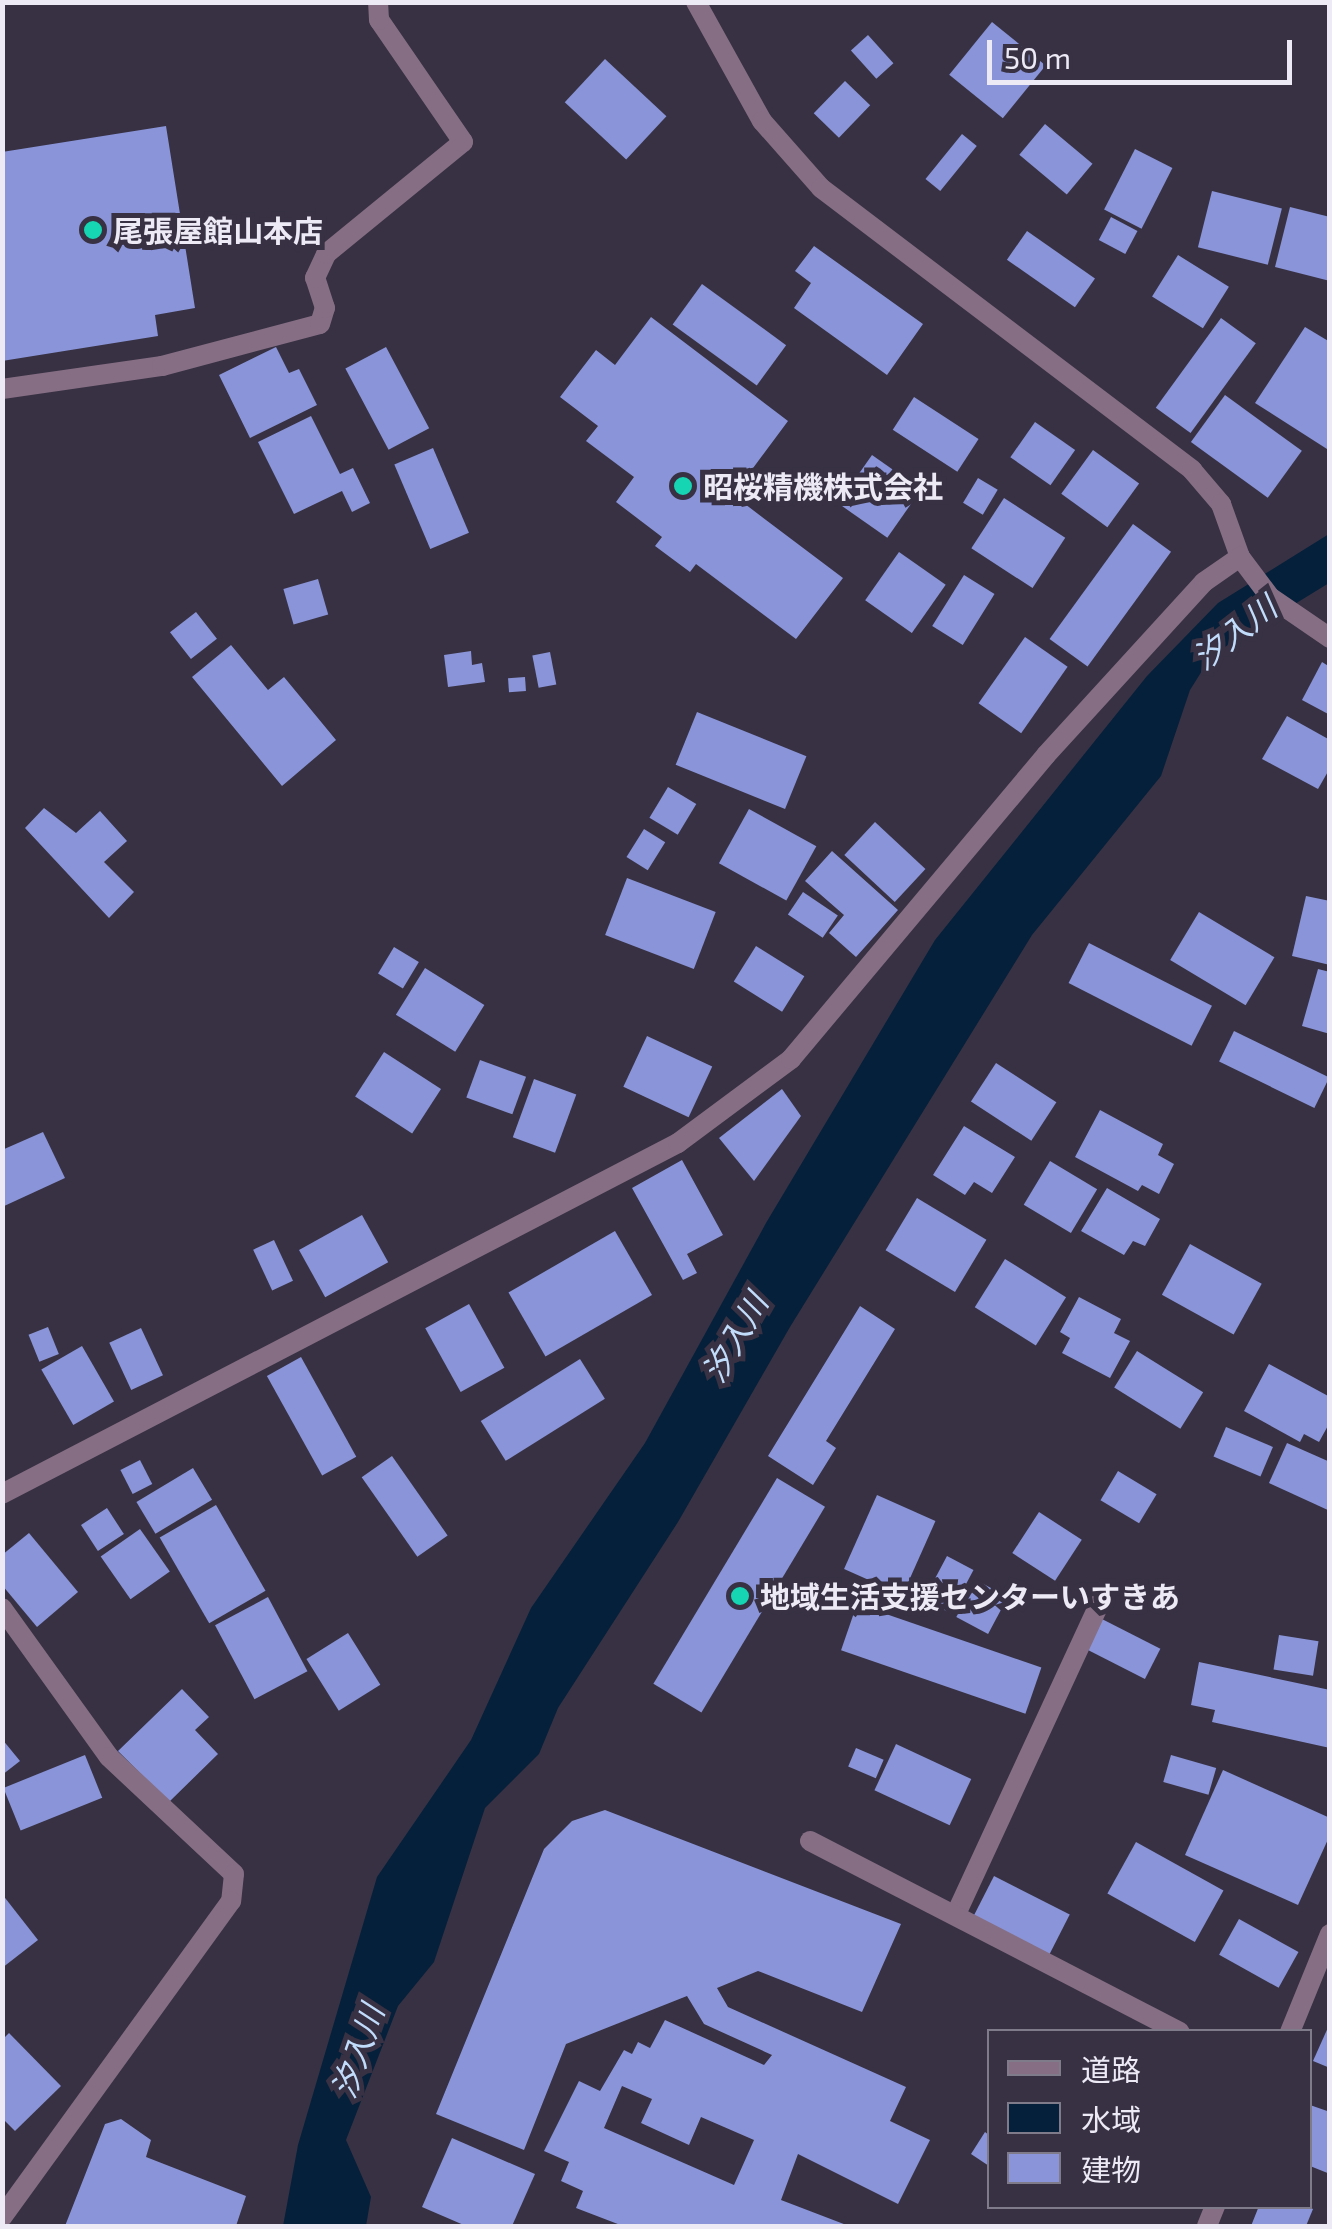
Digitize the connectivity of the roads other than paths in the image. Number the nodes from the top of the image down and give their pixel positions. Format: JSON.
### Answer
{"nodes":[{"id":1,"x":378,"y":2,"type":"edge"},
{"id":2,"x":696,"y":2,"type":"edge"},
{"id":3,"x":2,"y":389,"type":"edge"},
{"id":4,"x":1245,"y":564,"type":"junction"},
{"id":5,"x":1329,"y":638,"type":"edge"},
{"id":6,"x":2,"y":1494,"type":"edge"},
{"id":7,"x":1104,"y":1590,"type":"dead end"},
{"id":8,"x":2,"y":1608,"type":"edge"},
{"id":9,"x":810,"y":1841,"type":"dead end"},
{"id":10,"x":956,"y":1914,"type":"junction"},
{"id":11,"x":1330,"y":1934,"type":"edge"},
{"id":12,"x":1174,"y":2029,"type":"edge"},
{"id":13,"x":1291,"y":2029,"type":"edge"},
{"id":14,"x":2,"y":2217,"type":"edge"}],
"edges":[{"from":1,"to":3,"type":"street"},
{"from":2,"to":4,"type":"street"},
{"from":4,"to":5,"type":"street"},
{"from":4,"to":6,"type":"street"},
{"from":7,"to":10,"type":"street"},
{"from":8,"to":14,"type":"street"},
{"from":9,"to":10,"type":"street"},
{"from":10,"to":12,"type":"street"},
{"from":11,"to":13,"type":"street"}]}
